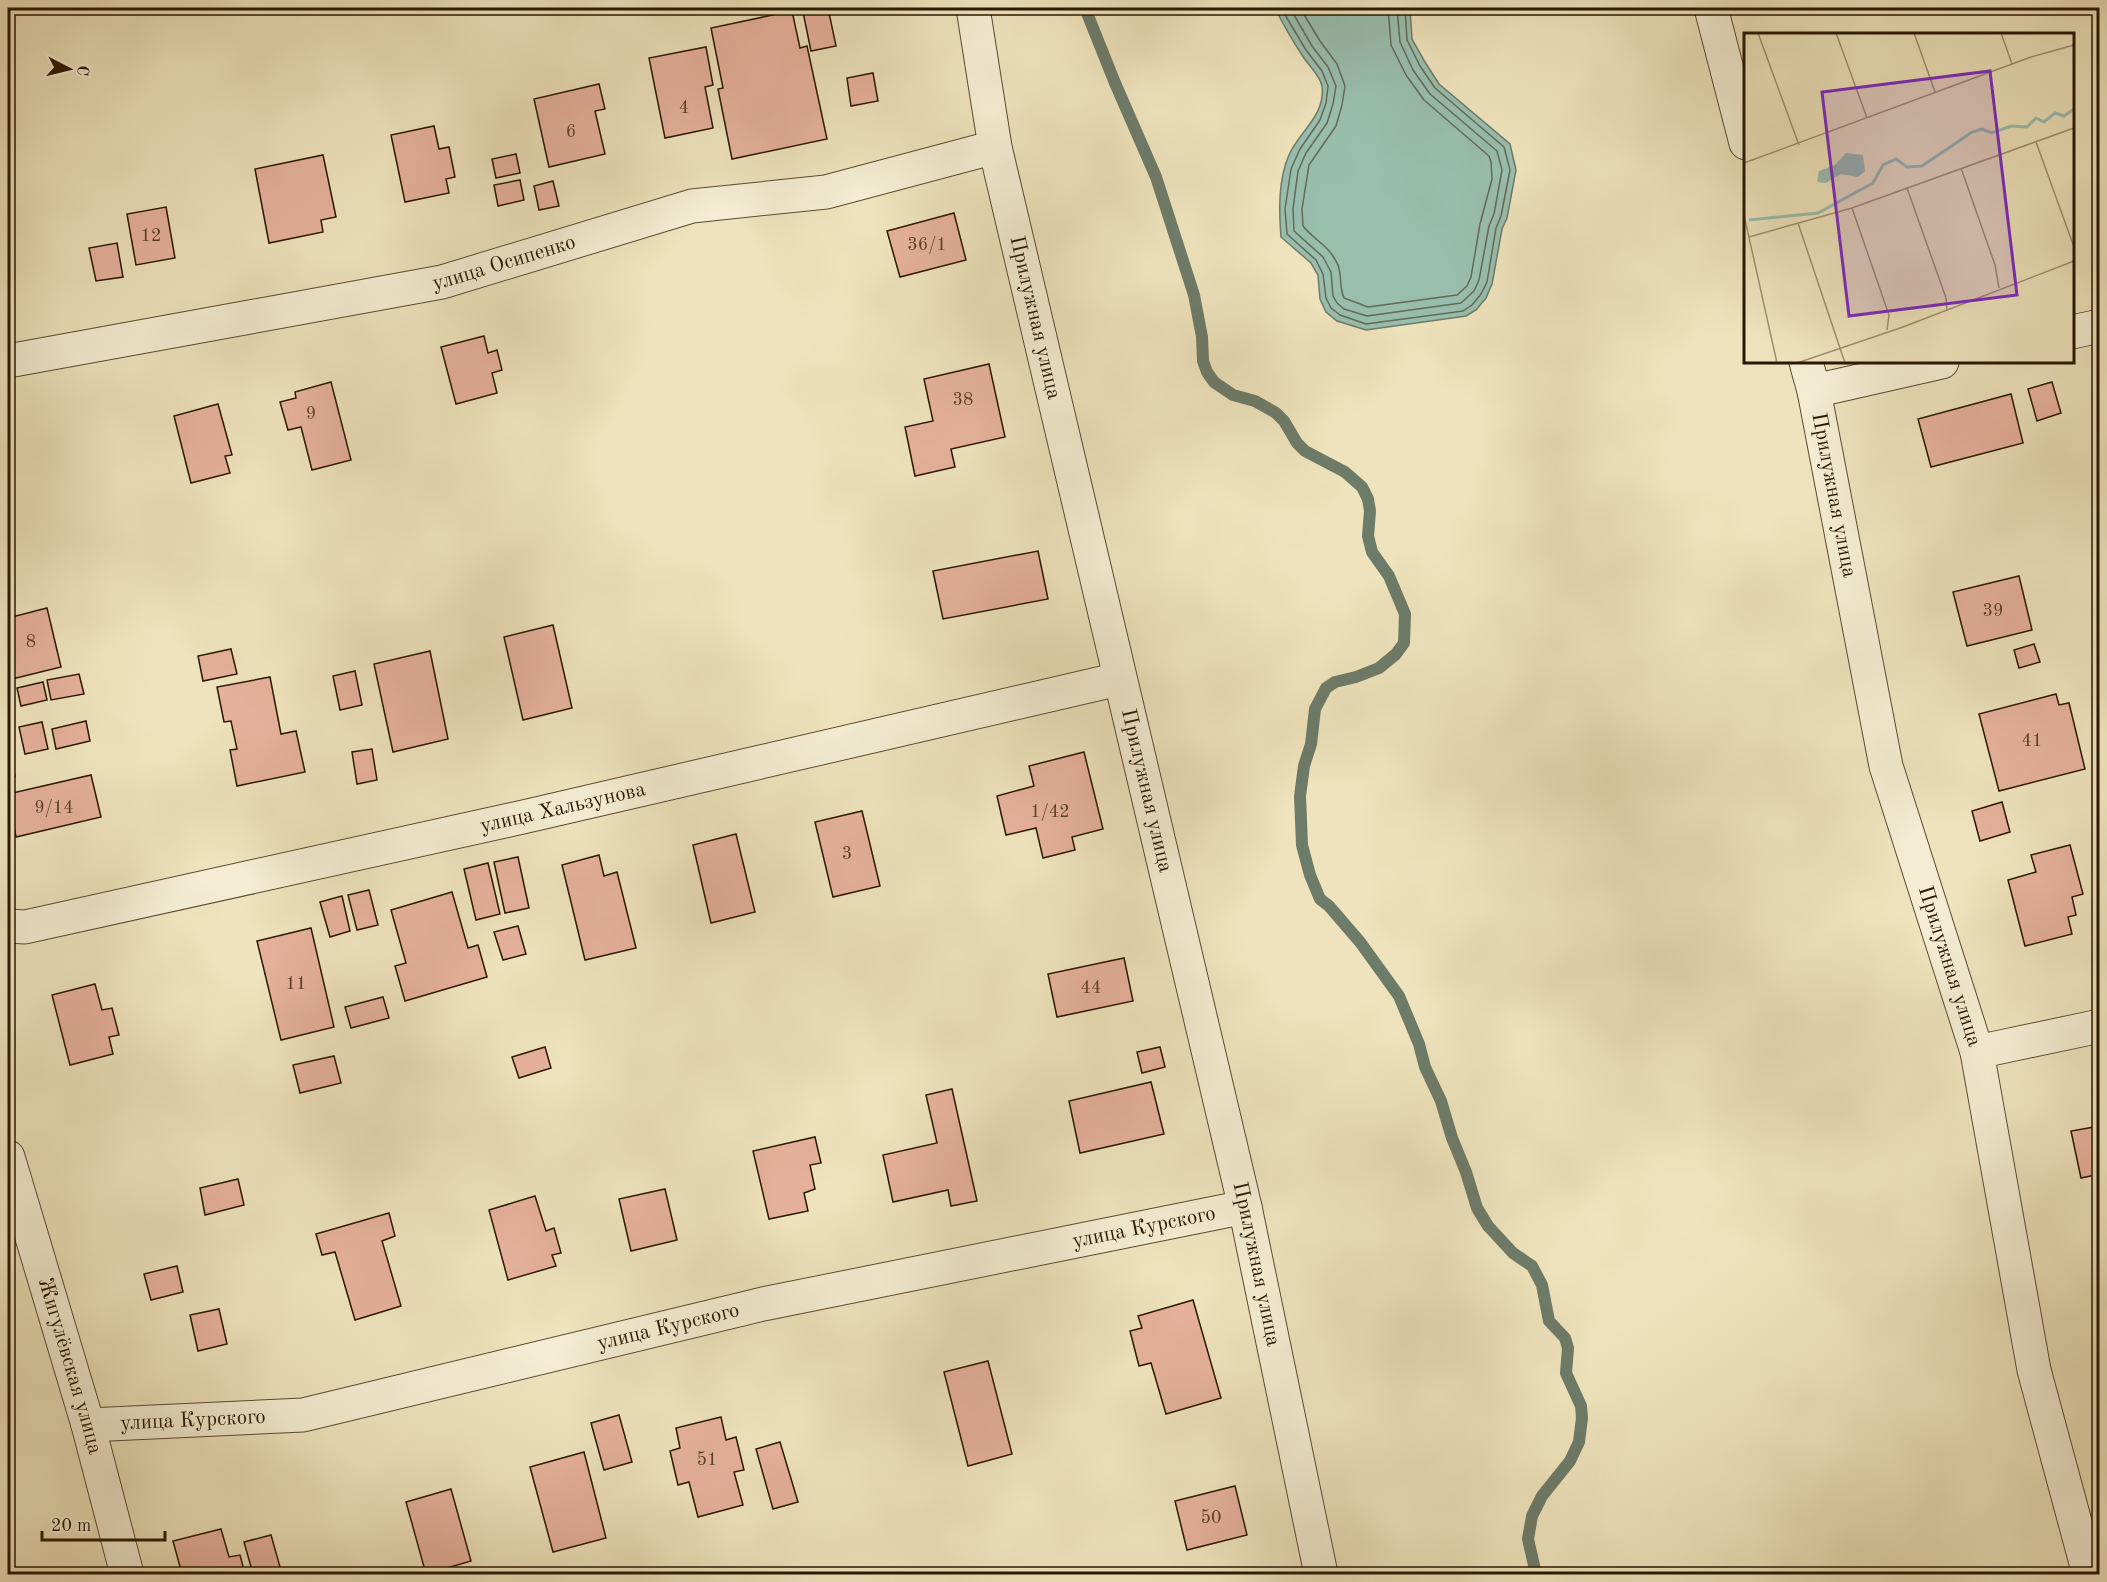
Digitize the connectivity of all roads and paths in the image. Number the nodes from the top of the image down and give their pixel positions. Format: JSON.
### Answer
{"nodes":[{"id":1,"x":974,"y":8,"type":"edge"},
{"id":2,"x":1711,"y":8,"type":"edge"},
{"id":3,"x":1744,"y":134,"type":"edge"},
{"id":4,"x":995,"y":147,"type":"junction"},
{"id":5,"x":2100,"y":326,"type":"edge"},
{"id":6,"x":2074,"y":332,"type":"edge"},
{"id":7,"x":8,"y":361,"type":"edge"},
{"id":8,"x":1933,"y":363,"type":"edge"},
{"id":9,"x":1810,"y":376,"type":"edge"},
{"id":10,"x":1119,"y":679,"type":"junction"},
{"id":11,"x":8,"y":926,"type":"edge"},
{"id":12,"x":2100,"y":1026,"type":"edge"},
{"id":13,"x":1977,"y":1052,"type":"junction"},
{"id":14,"x":8,"y":1157,"type":"edge"},
{"id":15,"x":1245,"y":1207,"type":"junction"},
{"id":16,"x":88,"y":1425,"type":"junction"},
{"id":17,"x":127,"y":1575,"type":"edge"},
{"id":18,"x":1321,"y":1575,"type":"edge"},
{"id":19,"x":2089,"y":1575,"type":"edge"}],
"edges":[{"from":1,"to":4,"type":"street","name":"Прилужная улица"},
{"from":2,"to":3,"type":"street"},
{"from":4,"to":7,"type":"street","name":"улица Осипенко"},
{"from":4,"to":10,"type":"street","name":"Прилужная улица"},
{"from":5,"to":6,"type":"street"},
{"from":8,"to":9,"type":"street"},
{"from":9,"to":13,"type":"street","name":"Прилужная улица"},
{"from":10,"to":11,"type":"street","name":"улица Хальзунова"},
{"from":10,"to":15,"type":"street","name":"Прилужная улица"},
{"from":12,"to":13,"type":"street"},
{"from":13,"to":19,"type":"street","name":"Прилужная улица"},
{"from":14,"to":16,"type":"street","name":"Жигулёвская улица"},
{"from":15,"to":16,"type":"street","name":"улица Курского"},
{"from":15,"to":18,"type":"street","name":"Прилужная улица"},
{"from":16,"to":17,"type":"street","name":"Жигулёвская улица"}]}
